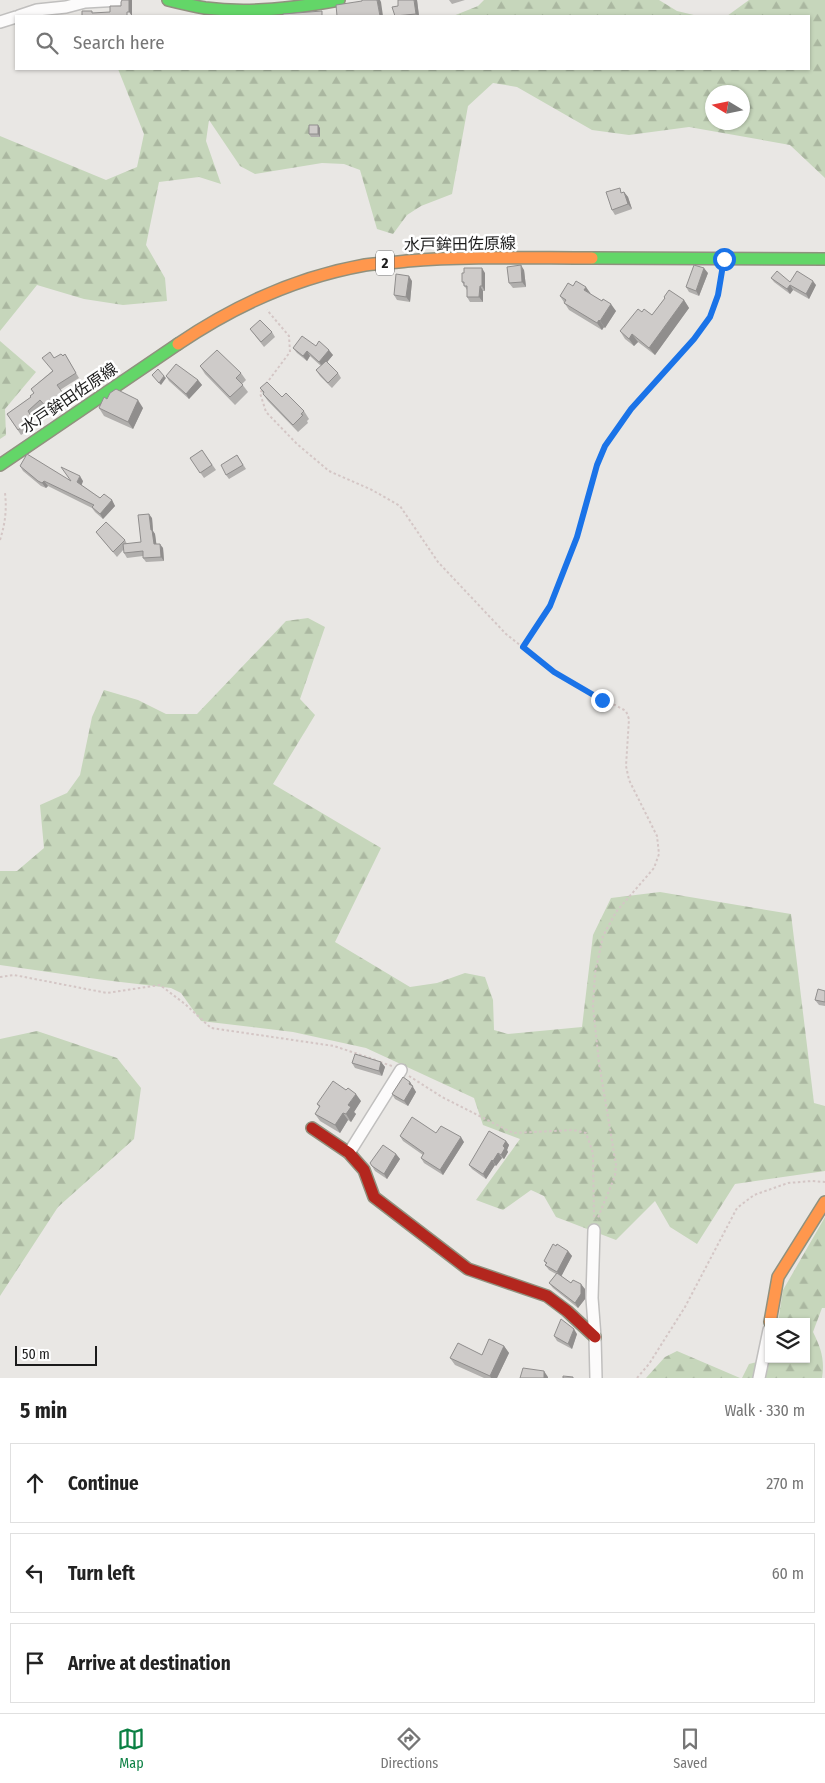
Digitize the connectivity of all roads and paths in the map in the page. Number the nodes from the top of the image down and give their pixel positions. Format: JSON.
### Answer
{"nodes":[{"id":1,"x":121,"y":0,"type":"edge"},
{"id":2,"x":168,"y":0,"type":"edge"},
{"id":3,"x":339,"y":0,"type":"edge"},
{"id":4,"x":23,"y":15,"type":"edge"},
{"id":5,"x":15,"y":18,"type":"edge"},
{"id":6,"x":0,"y":22,"type":"edge"},
{"id":7,"x":724,"y":259,"type":"junction"},
{"id":8,"x":825,"y":259,"type":"edge"},
{"id":9,"x":257,"y":299,"type":"junction"},
{"id":10,"x":0,"y":465,"type":"edge"},
{"id":11,"x":5,"y":492,"type":"dead end"},
{"id":12,"x":0,"y":540,"type":"edge"},
{"id":13,"x":523,"y":647,"type":"junction"},
{"id":14,"x":0,"y":977,"type":"edge"},
{"id":15,"x":400,"y":1070,"type":"junction"},
{"id":16,"x":312,"y":1128,"type":"dead end"},
{"id":17,"x":349,"y":1153,"type":"junction"},
{"id":18,"x":825,"y":1182,"type":"edge"},
{"id":19,"x":825,"y":1202,"type":"edge"},
{"id":20,"x":594,"y":1230,"type":"junction"},
{"id":21,"x":771,"y":1318,"type":"edge"},
{"id":22,"x":595,"y":1337,"type":"junction"},
{"id":23,"x":765,"y":1349,"type":"edge"},
{"id":24,"x":596,"y":1378,"type":"edge"},
{"id":25,"x":637,"y":1378,"type":"edge"},
{"id":26,"x":759,"y":1378,"type":"edge"}],
"edges":[{"from":1,"to":4,"type":"street"},
{"from":2,"to":3,"type":"main road"},
{"from":5,"to":6,"type":"street"},
{"from":7,"to":8,"type":"main road","name":"水戸鉾田佐原線","number":"2"},
{"from":7,"to":9,"type":"main road","name":"水戸鉾田佐原線","number":"2"},
{"from":7,"to":13,"type":"path"},
{"from":9,"to":10,"type":"main road","name":"水戸鉾田佐原線","number":"2"},
{"from":9,"to":13,"type":"path"},
{"from":11,"to":12,"type":"path"},
{"from":13,"to":20,"type":"path"},
{"from":14,"to":15,"type":"path"},
{"from":15,"to":17,"type":"street"},
{"from":15,"to":20,"type":"path"},
{"from":16,"to":17,"type":"main road"},
{"from":17,"to":22,"type":"main road"},
{"from":18,"to":25,"type":"path"},
{"from":19,"to":21,"type":"main road"},
{"from":20,"to":22,"type":"street"},
{"from":22,"to":24,"type":"street"},
{"from":23,"to":26,"type":"street"}]}
